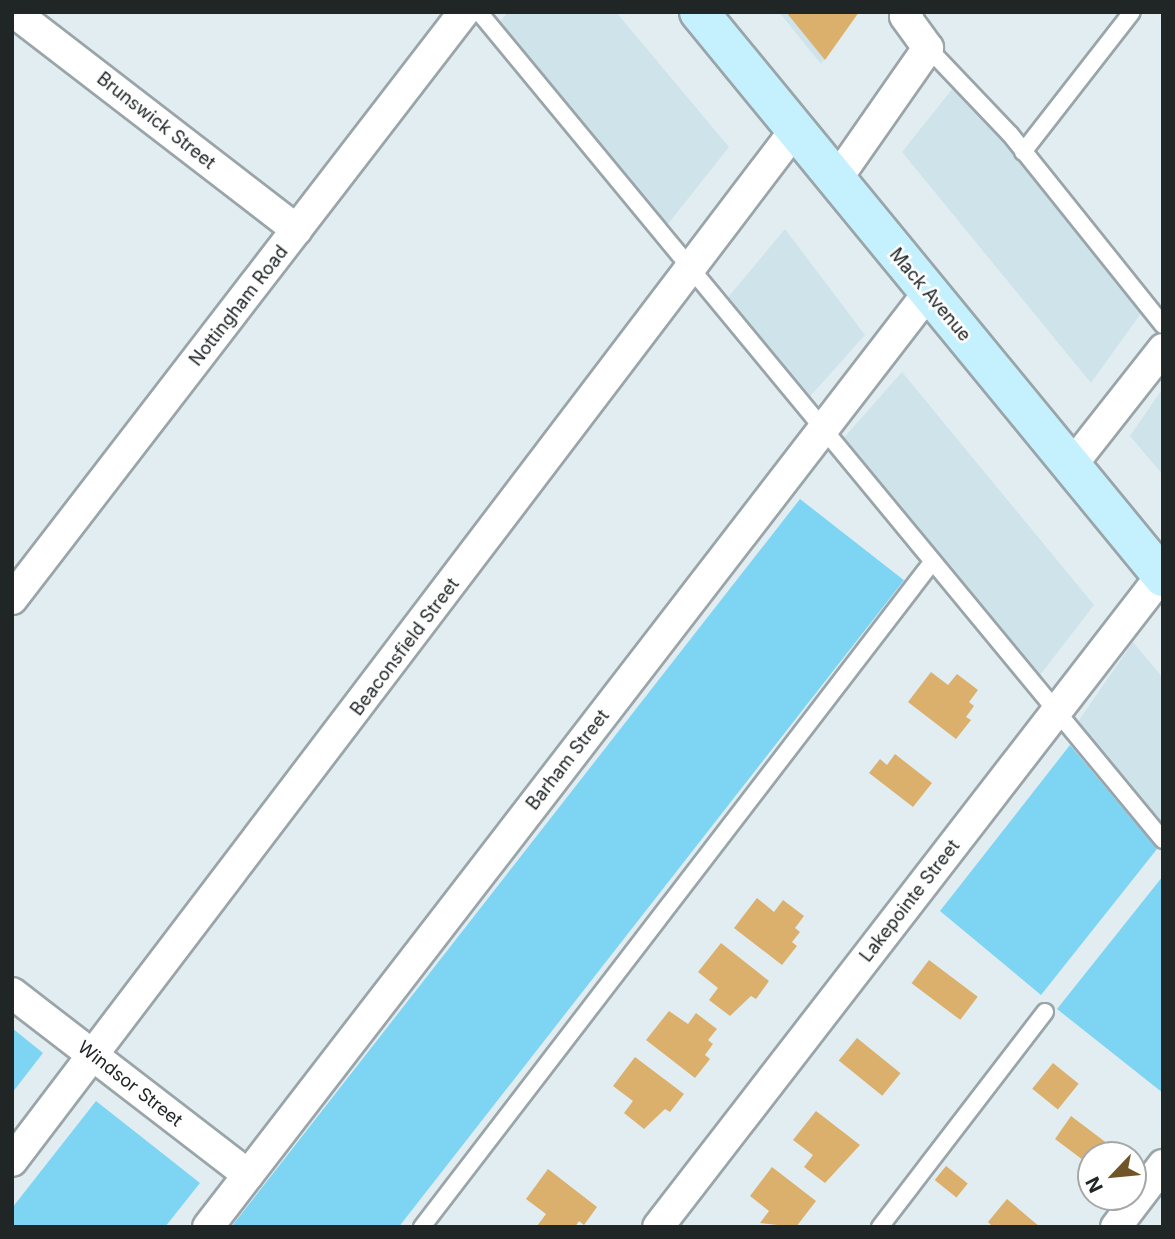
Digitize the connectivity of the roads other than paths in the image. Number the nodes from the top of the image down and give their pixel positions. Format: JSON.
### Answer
{"nodes":[{"id":1,"x":464,"y":12,"type":"edge"},
{"id":2,"x":479,"y":12,"type":"edge"},
{"id":3,"x":699,"y":12,"type":"edge"},
{"id":4,"x":1132,"y":12,"type":"edge"},
{"id":5,"x":905,"y":13,"type":"edge"},
{"id":6,"x":17,"y":17,"type":"edge"},
{"id":7,"x":928,"y":48,"type":"junction"},
{"id":8,"x":795,"y":130,"type":"junction"},
{"id":9,"x":1024,"y":152,"type":"junction"},
{"id":10,"x":835,"y":180,"type":"junction"},
{"id":11,"x":297,"y":230,"type":"junction"},
{"id":12,"x":692,"y":270,"type":"junction"},
{"id":13,"x":928,"y":293,"type":"junction"},
{"id":14,"x":1163,"y":325,"type":"edge"},
{"id":15,"x":1163,"y":349,"type":"edge"},
{"id":16,"x":824,"y":429,"type":"junction"},
{"id":17,"x":1071,"y":466,"type":"junction"},
{"id":18,"x":933,"y":561,"type":"junction"},
{"id":19,"x":1162,"y":576,"type":"edge"},
{"id":20,"x":12,"y":599,"type":"edge"},
{"id":21,"x":1057,"y":710,"type":"junction"},
{"id":22,"x":1163,"y":840,"type":"edge"},
{"id":23,"x":12,"y":993,"type":"edge"},
{"id":24,"x":1045,"y":1012,"type":"dead end"},
{"id":25,"x":94,"y":1056,"type":"junction"},
{"id":26,"x":12,"y":1161,"type":"edge"},
{"id":27,"x":1163,"y":1165,"type":"edge"},
{"id":28,"x":248,"y":1175,"type":"junction"},
{"id":29,"x":208,"y":1227,"type":"edge"},
{"id":30,"x":422,"y":1227,"type":"edge"},
{"id":31,"x":659,"y":1227,"type":"edge"},
{"id":32,"x":880,"y":1227,"type":"edge"},
{"id":33,"x":1116,"y":1227,"type":"edge"}],
"edges":[{"from":1,"to":11,"type":"street","name":"Nottingham Road"},
{"from":2,"to":12,"type":"lane"},
{"from":3,"to":8,"type":"main road","name":"Mack Avenue"},
{"from":4,"to":9,"type":"lane"},
{"from":5,"to":7,"type":"street"},
{"from":6,"to":11,"type":"street","name":"Brunswick Street"},
{"from":7,"to":9,"type":"lane"},
{"from":7,"to":10,"type":"street"},
{"from":8,"to":10,"type":"main road","name":"Mack Avenue"},
{"from":8,"to":12,"type":"street","name":"Beaconsfield Street"},
{"from":9,"to":14,"type":"lane"},
{"from":10,"to":13,"type":"main road","name":"Mack Avenue"},
{"from":11,"to":20,"type":"street","name":"Nottingham Road"},
{"from":12,"to":16,"type":"lane"},
{"from":12,"to":25,"type":"street","name":"Beaconsfield Street"},
{"from":13,"to":16,"type":"street","name":"Barham Street"},
{"from":13,"to":17,"type":"main road","name":"Mack Avenue"},
{"from":15,"to":17,"type":"street"},
{"from":16,"to":18,"type":"lane"},
{"from":16,"to":28,"type":"street","name":"Barham Street"},
{"from":17,"to":19,"type":"main road","name":"Mack Avenue"},
{"from":18,"to":21,"type":"lane"},
{"from":18,"to":30,"type":"lane"},
{"from":19,"to":21,"type":"street","name":"Lakepointe Street"},
{"from":21,"to":22,"type":"lane"},
{"from":21,"to":31,"type":"street","name":"Lakepointe Street"},
{"from":23,"to":25,"type":"street","name":"Windsor Street"},
{"from":24,"to":32,"type":"lane"},
{"from":25,"to":26,"type":"street","name":"Beaconsfield Street"},
{"from":25,"to":28,"type":"street","name":"Windsor Street"},
{"from":27,"to":33,"type":"street"},
{"from":28,"to":29,"type":"street","name":"Barham Street"}]}
